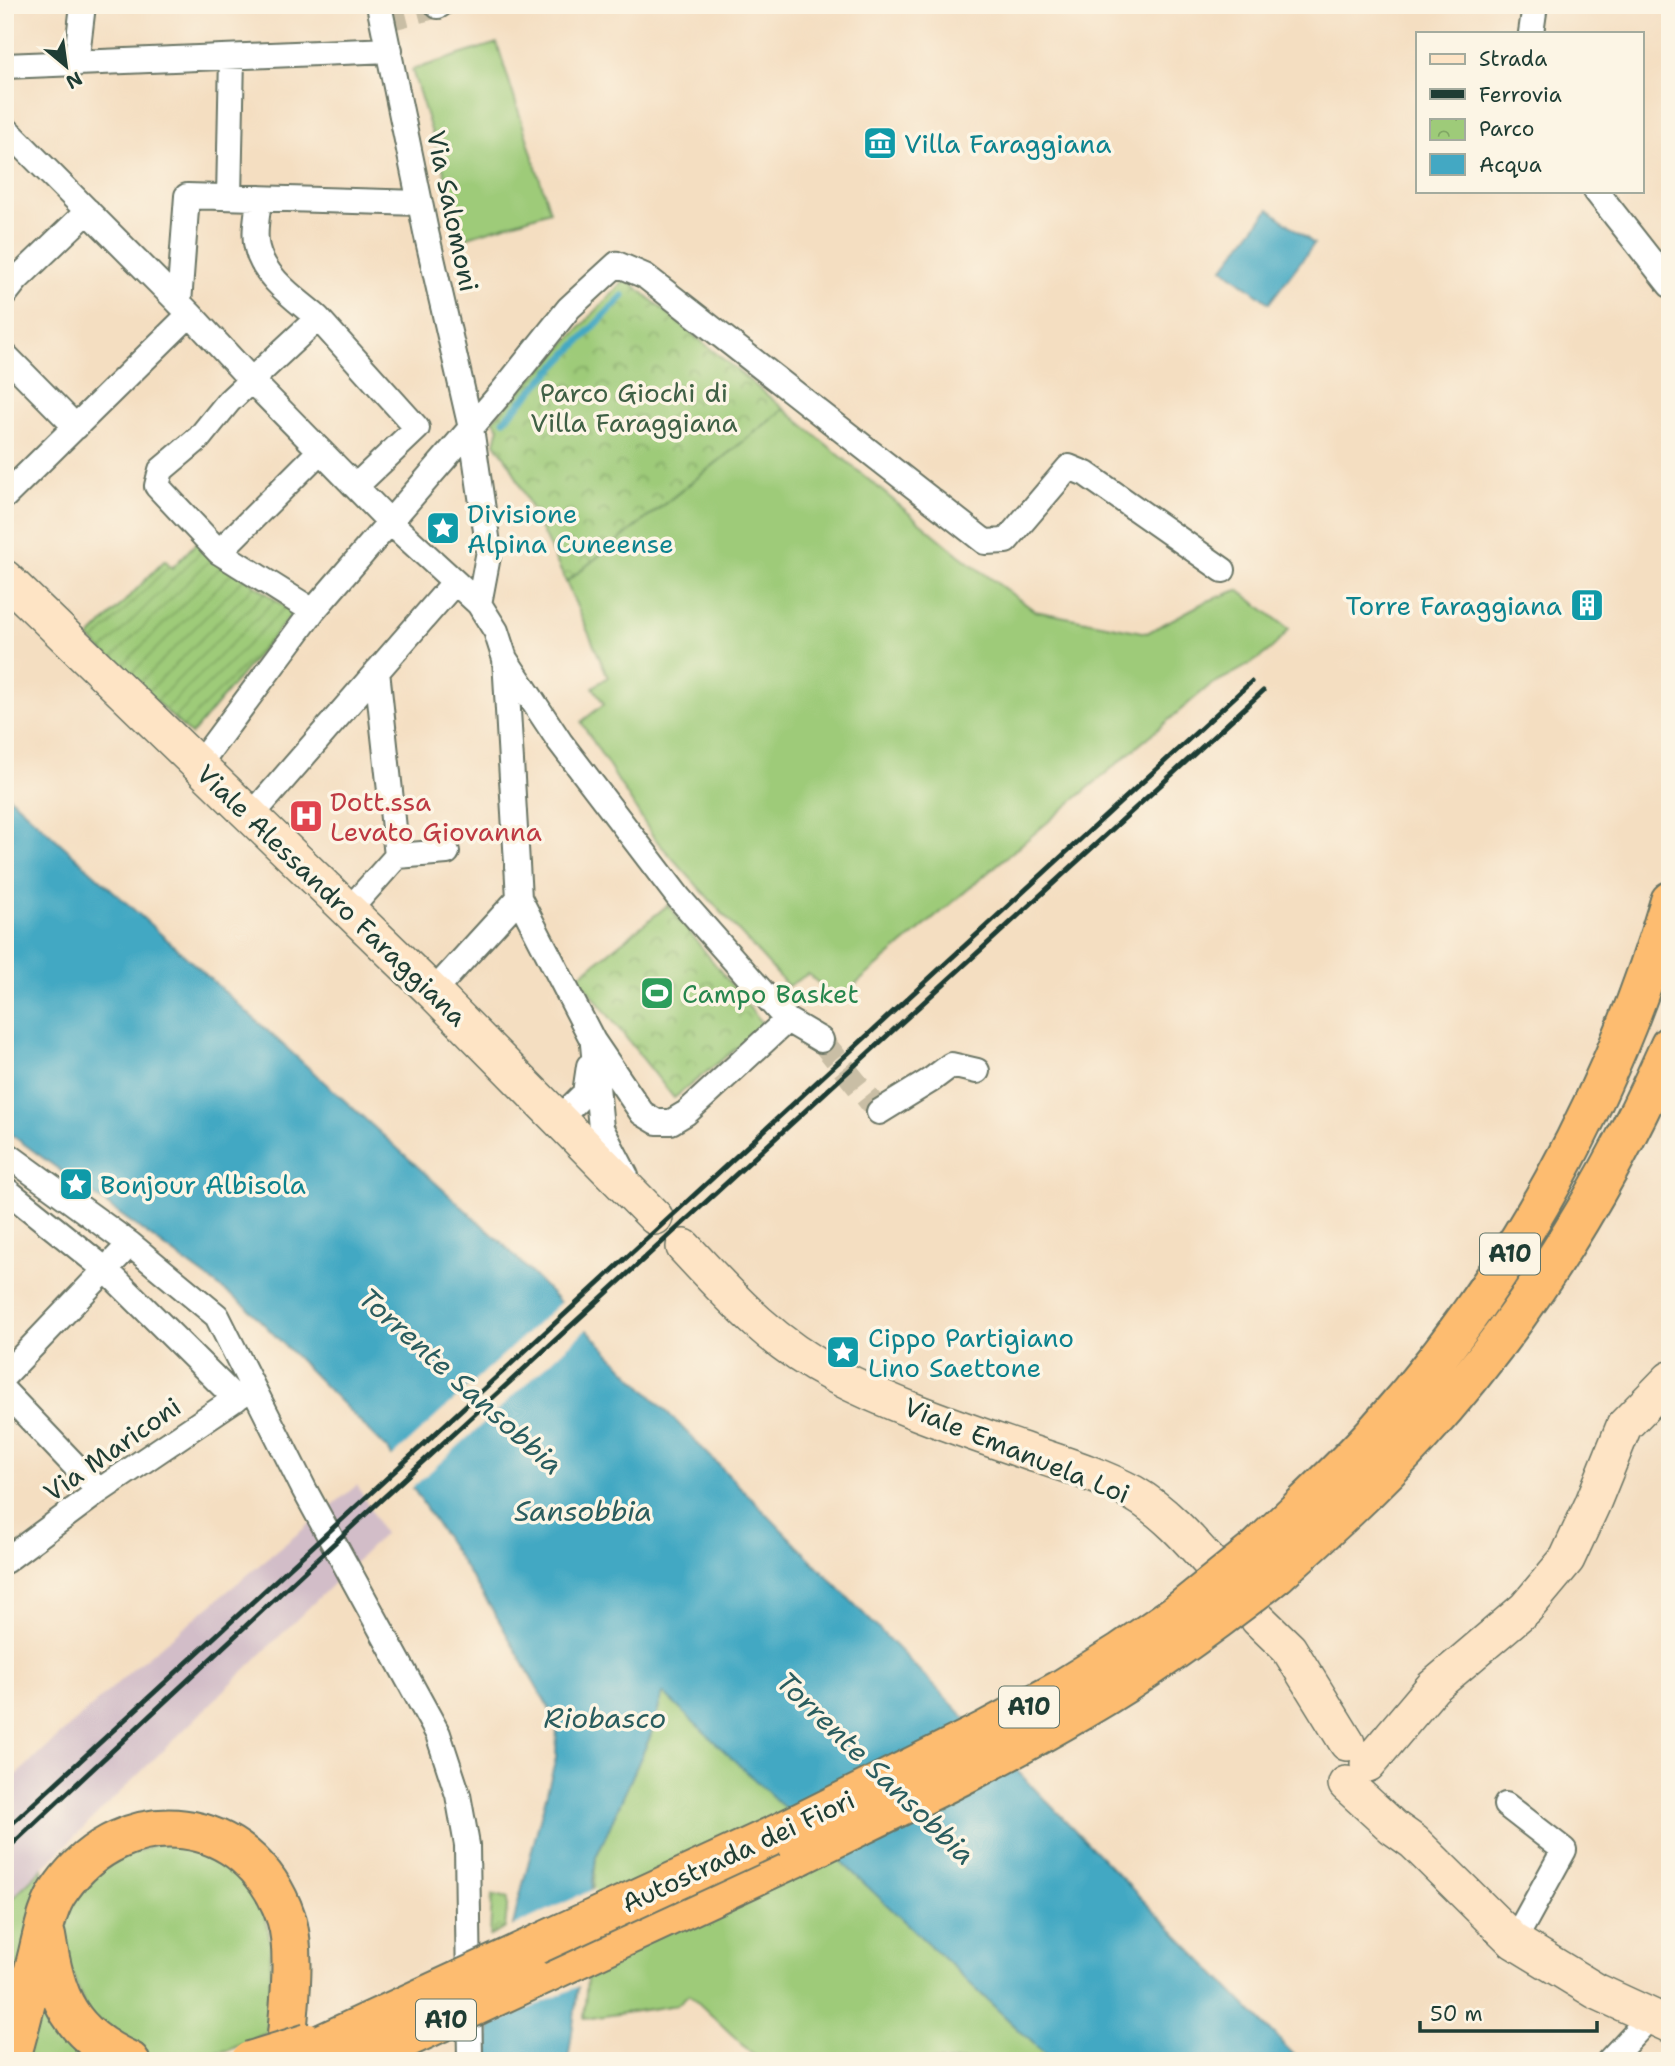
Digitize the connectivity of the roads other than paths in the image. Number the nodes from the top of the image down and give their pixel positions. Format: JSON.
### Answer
{"nodes":[{"id":1,"x":83,"y":5,"type":"edge"},
{"id":2,"x":379,"y":5,"type":"edge"},
{"id":3,"x":1535,"y":5,"type":"edge"},
{"id":4,"x":1531,"y":32,"type":"edge"},
{"id":5,"x":390,"y":50,"type":"junction"},
{"id":6,"x":232,"y":57,"type":"junction"},
{"id":7,"x":76,"y":64,"type":"junction"},
{"id":8,"x":5,"y":66,"type":"edge"},
{"id":9,"x":5,"y":128,"type":"edge"},
{"id":10,"x":17,"y":152,"type":"edge"},
{"id":11,"x":1597,"y":192,"type":"edge"},
{"id":12,"x":229,"y":197,"type":"junction"},
{"id":13,"x":259,"y":198,"type":"junction"},
{"id":14,"x":420,"y":203,"type":"junction"},
{"id":15,"x":88,"y":211,"type":"junction"},
{"id":16,"x":1670,"y":285,"type":"edge"},
{"id":17,"x":5,"y":294,"type":"edge"},
{"id":18,"x":185,"y":308,"type":"junction"},
{"id":19,"x":318,"y":318,"type":"junction"},
{"id":20,"x":5,"y":355,"type":"edge"},
{"id":21,"x":252,"y":381,"type":"junction"},
{"id":22,"x":478,"y":420,"type":"junction"},
{"id":23,"x":76,"y":427,"type":"junction"},
{"id":24,"x":320,"y":450,"type":"junction"},
{"id":25,"x":356,"y":486,"type":"junction"},
{"id":26,"x":5,"y":496,"type":"edge"},
{"id":27,"x":391,"y":523,"type":"junction"},
{"id":28,"x":219,"y":552,"type":"junction"},
{"id":29,"x":1223,"y":570,"type":"dead end"},
{"id":30,"x":5,"y":578,"type":"edge"},
{"id":31,"x":454,"y":583,"type":"junction"},
{"id":32,"x":479,"y":604,"type":"junction"},
{"id":33,"x":313,"y":611,"type":"junction"},
{"id":34,"x":505,"y":659,"type":"junction"},
{"id":35,"x":377,"y":671,"type":"junction"},
{"id":36,"x":344,"y":709,"type":"junction"},
{"id":37,"x":382,"y":718,"type":"junction"},
{"id":38,"x":199,"y":764,"type":"junction"},
{"id":39,"x":252,"y":815,"type":"junction"},
{"id":40,"x":447,"y":852,"type":"dead end"},
{"id":41,"x":397,"y":856,"type":"junction"},
{"id":42,"x":519,"y":898,"type":"junction"},
{"id":43,"x":1670,"y":901,"type":"edge"},
{"id":44,"x":349,"y":910,"type":"junction"},
{"id":45,"x":433,"y":992,"type":"junction"},
{"id":46,"x":787,"y":1020,"type":"junction"},
{"id":47,"x":821,"y":1040,"type":"tunnel mouth"},
{"id":48,"x":593,"y":1041,"type":"junction"},
{"id":49,"x":1670,"y":1045,"type":"edge"},
{"id":50,"x":977,"y":1070,"type":"dead end"},
{"id":51,"x":599,"y":1098,"type":"junction"},
{"id":52,"x":879,"y":1112,"type":"dead end"},
{"id":53,"x":565,"y":1125,"type":"junction"},
{"id":54,"x":5,"y":1153,"type":"edge"},
{"id":55,"x":5,"y":1189,"type":"edge"},
{"id":56,"x":646,"y":1208,"type":"joint"},
{"id":57,"x":130,"y":1244,"type":"junction"},
{"id":58,"x":684,"y":1247,"type":"dead end"},
{"id":59,"x":106,"y":1270,"type":"junction"},
{"id":60,"x":5,"y":1375,"type":"edge"},
{"id":61,"x":1670,"y":1379,"type":"edge"},
{"id":62,"x":5,"y":1392,"type":"edge"},
{"id":63,"x":245,"y":1393,"type":"junction"},
{"id":64,"x":99,"y":1491,"type":"junction"},
{"id":65,"x":5,"y":1561,"type":"edge"},
{"id":66,"x":1268,"y":1561,"type":"junction"},
{"id":67,"x":1211,"y":1564,"type":"dead end"},
{"id":68,"x":1264,"y":1625,"type":"dead end"},
{"id":69,"x":1352,"y":1760,"type":"junction"},
{"id":70,"x":1506,"y":1805,"type":"dead end"},
{"id":71,"x":45,"y":1927,"type":"junction"},
{"id":72,"x":1514,"y":1941,"type":"junction"},
{"id":73,"x":534,"y":1979,"type":"junction"},
{"id":74,"x":1660,"y":2021,"type":"edge"},
{"id":75,"x":355,"y":2045,"type":"edge"},
{"id":76,"x":10,"y":2061,"type":"edge"},
{"id":77,"x":130,"y":2061,"type":"edge"},
{"id":78,"x":250,"y":2061,"type":"edge"},
{"id":79,"x":285,"y":2061,"type":"edge"},
{"id":80,"x":409,"y":2061,"type":"edge"},
{"id":81,"x":470,"y":2061,"type":"edge"},
{"id":82,"x":1609,"y":2061,"type":"edge"}],
"edges":[{"from":1,"to":7,"type":"street"},
{"from":2,"to":5,"type":"street","name":"Via Salomoni"},
{"from":3,"to":4,"type":"street"},
{"from":5,"to":6,"type":"street"},
{"from":5,"to":14,"type":"street","name":"Via Salomoni"},
{"from":6,"to":7,"type":"street"},
{"from":6,"to":12,"type":"street"},
{"from":7,"to":8,"type":"street"},
{"from":9,"to":10,"type":"street"},
{"from":10,"to":15,"type":"street"},
{"from":11,"to":16,"type":"street"},
{"from":12,"to":13,"type":"street"},
{"from":12,"to":18,"type":"street"},
{"from":13,"to":14,"type":"street"},
{"from":13,"to":19,"type":"street"},
{"from":14,"to":22,"type":"street","name":"Via Salomoni"},
{"from":15,"to":17,"type":"street"},
{"from":15,"to":18,"type":"street"},
{"from":18,"to":21,"type":"street"},
{"from":18,"to":23,"type":"street"},
{"from":19,"to":21,"type":"street"},
{"from":19,"to":25,"type":"street"},
{"from":20,"to":23,"type":"street"},
{"from":21,"to":24,"type":"street"},
{"from":21,"to":28,"type":"street"},
{"from":22,"to":27,"type":"street"},
{"from":22,"to":29,"type":"street"},
{"from":22,"to":32,"type":"street","name":"Via Salomoni"},
{"from":23,"to":26,"type":"street"},
{"from":24,"to":25,"type":"street"},
{"from":24,"to":28,"type":"street"},
{"from":25,"to":27,"type":"street"},
{"from":27,"to":31,"type":"street"},
{"from":27,"to":33,"type":"street"},
{"from":28,"to":33,"type":"street"},
{"from":30,"to":38,"type":"street","name":"Viale Alessandro Faraggiana"},
{"from":31,"to":32,"type":"street"},
{"from":31,"to":35,"type":"street"},
{"from":32,"to":34,"type":"street"},
{"from":33,"to":38,"type":"street"},
{"from":34,"to":42,"type":"street"},
{"from":34,"to":46,"type":"street"},
{"from":35,"to":36,"type":"street"},
{"from":35,"to":37,"type":"street"},
{"from":36,"to":37,"type":"street"},
{"from":36,"to":39,"type":"street"},
{"from":37,"to":41,"type":"street"},
{"from":38,"to":39,"type":"street","name":"Viale Alessandro Faraggiana"},
{"from":39,"to":44,"type":"street","name":"Viale Alessandro Faraggiana"},
{"from":40,"to":41,"type":"street"},
{"from":41,"to":44,"type":"street"},
{"from":42,"to":45,"type":"street"},
{"from":42,"to":48,"type":"street"},
{"from":43,"to":66,"type":"highway","name":"Autostrada dei Fiori","number":"A10"},
{"from":44,"to":45,"type":"street","name":"Viale Alessandro Faraggiana"},
{"from":45,"to":53,"type":"street","name":"Viale Alessandro Faraggiana"},
{"from":46,"to":47,"type":"street"},
{"from":46,"to":48,"type":"street"},
{"from":48,"to":51,"type":"street"},
{"from":48,"to":53,"type":"street"},
{"from":49,"to":66,"type":"highway","name":"Autostrada dei Fiori","number":"A10"},
{"from":50,"to":52,"type":"street"},
{"from":51,"to":53,"type":"street"},
{"from":51,"to":56,"type":"street"},
{"from":53,"to":56,"type":"street","name":"Viale Alessandro Faraggiana"},
{"from":54,"to":57,"type":"street"},
{"from":55,"to":59,"type":"street"},
{"from":57,"to":59,"type":"street"},
{"from":57,"to":63,"type":"street"},
{"from":58,"to":67,"type":"street","name":"Viale Emanuela Loi"},
{"from":59,"to":60,"type":"street"},
{"from":59,"to":63,"type":"street"},
{"from":61,"to":69,"type":"street"},
{"from":62,"to":64,"type":"street"},
{"from":63,"to":64,"type":"street","name":"Via Mariconi"},
{"from":63,"to":81,"type":"street"},
{"from":64,"to":65,"type":"street","name":"Via Mariconi"},
{"from":66,"to":73,"type":"highway","name":"Autostrada dei Fiori","number":"A10","bridge":true},
{"from":66,"to":75,"type":"highway","name":"Autostrada dei Fiori","number":"A10","bridge":true},
{"from":68,"to":69,"type":"street"},
{"from":69,"to":72,"type":"street"},
{"from":70,"to":72,"type":"street"},
{"from":71,"to":76,"type":"highway"},
{"from":71,"to":77,"type":"highway"},
{"from":71,"to":79,"type":"highway"},
{"from":72,"to":74,"type":"street"},
{"from":73,"to":75,"type":"highway","name":"Autostrada dei Fiori","number":"A10","bridge":true},
{"from":73,"to":80,"type":"highway","bridge":true},
{"from":74,"to":82,"type":"street"},
{"from":75,"to":78,"type":"highway","bridge":true},
{"from":75,"to":79,"type":"highway","name":"Autostrada dei Fiori","number":"A10","bridge":true}]}
